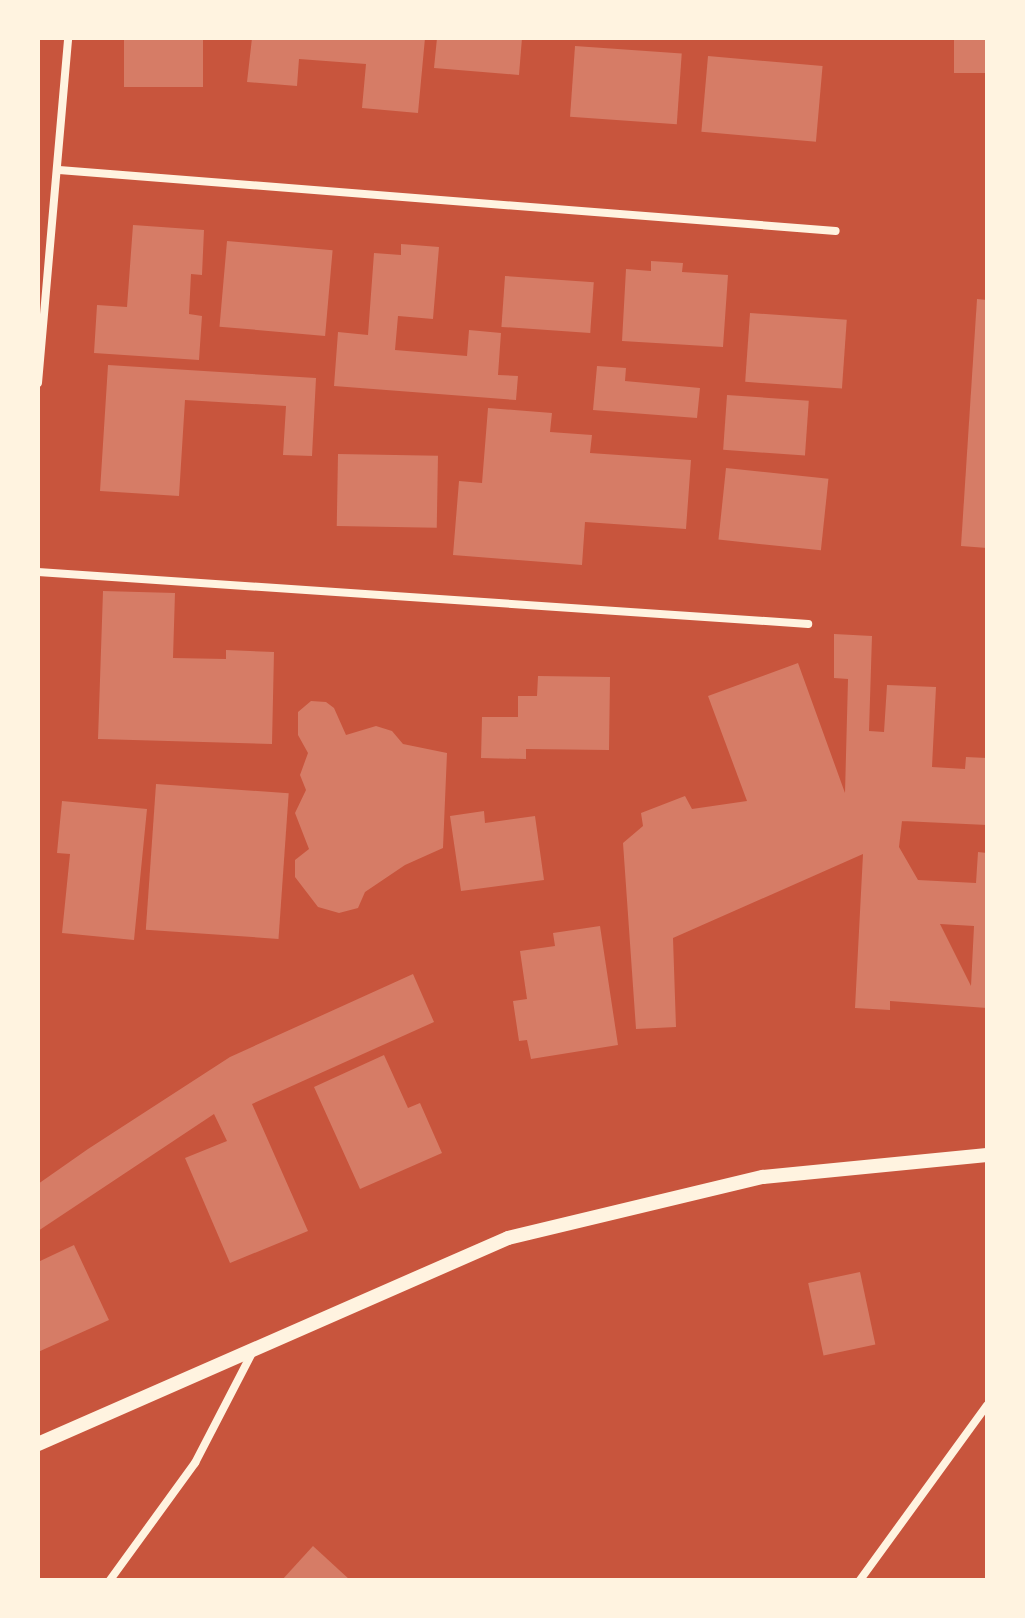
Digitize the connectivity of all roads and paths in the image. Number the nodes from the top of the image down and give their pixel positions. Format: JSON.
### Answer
{"nodes":[{"id":1,"x":68,"y":38,"type":"edge"},
{"id":2,"x":59,"y":170,"type":"junction"},
{"id":3,"x":836,"y":231,"type":"dead end"},
{"id":4,"x":38,"y":383,"type":"edge"},
{"id":5,"x":38,"y":572,"type":"edge"},
{"id":6,"x":808,"y":624,"type":"dead end"},
{"id":7,"x":987,"y":1155,"type":"edge"},
{"id":8,"x":256,"y":1345,"type":"junction"},
{"id":9,"x":987,"y":1405,"type":"edge"},
{"id":10,"x":38,"y":1444,"type":"edge"},
{"id":11,"x":110,"y":1580,"type":"edge"},
{"id":12,"x":860,"y":1580,"type":"edge"}],
"edges":[{"from":1,"to":2,"type":"street"},
{"from":2,"to":3,"type":"street"},
{"from":2,"to":4,"type":"street"},
{"from":5,"to":6,"type":"street"},
{"from":7,"to":8,"type":"street"},
{"from":8,"to":10,"type":"street"},
{"from":8,"to":11,"type":"street"},
{"from":9,"to":12,"type":"street"}]}
